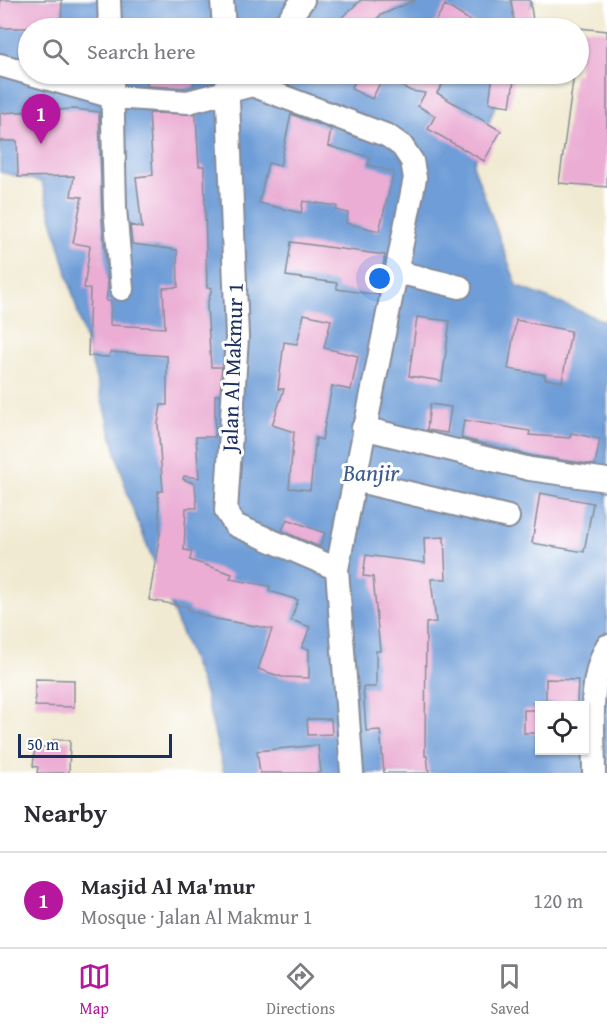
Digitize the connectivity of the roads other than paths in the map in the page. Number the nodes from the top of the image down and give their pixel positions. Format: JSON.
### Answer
{"nodes":[{"id":1,"x":109,"y":0,"type":"edge"},
{"id":2,"x":222,"y":0,"type":"edge"},
{"id":3,"x":303,"y":0,"type":"edge"},
{"id":4,"x":110,"y":18,"type":"edge"},
{"id":5,"x":223,"y":18,"type":"edge"},
{"id":6,"x":290,"y":18,"type":"edge"},
{"id":7,"x":0,"y":64,"type":"edge"},
{"id":8,"x":18,"y":69,"type":"edge"},
{"id":9,"x":68,"y":84,"type":"edge"},
{"id":10,"x":112,"y":84,"type":"edge"},
{"id":11,"x":225,"y":84,"type":"edge"},
{"id":12,"x":227,"y":84,"type":"edge"},
{"id":13,"x":267,"y":84,"type":"edge"},
{"id":14,"x":113,"y":97,"type":"junction"},
{"id":15,"x":397,"y":272,"type":"junction"},
{"id":16,"x":460,"y":287,"type":"dead end"},
{"id":17,"x":122,"y":289,"type":"dead end"},
{"id":18,"x":363,"y":428,"type":"junction"},
{"id":19,"x":355,"y":480,"type":"junction"},
{"id":20,"x":607,"y":480,"type":"edge"},
{"id":21,"x":508,"y":517,"type":"dead end"},
{"id":22,"x":337,"y":569,"type":"junction"},
{"id":23,"x":607,"y":646,"type":"edge"},
{"id":24,"x":352,"y":773,"type":"edge"},
{"id":25,"x":594,"y":773,"type":"edge"}],
"edges":[{"from":1,"to":4,"type":"street"},
{"from":2,"to":5,"type":"street"},
{"from":3,"to":6,"type":"street"},
{"from":7,"to":8,"type":"street"},
{"from":9,"to":14,"type":"street"},
{"from":10,"to":14,"type":"street"},
{"from":11,"to":14,"type":"street"},
{"from":12,"to":22,"type":"street","name":"Jalan Al Makmur 1"},
{"from":13,"to":15,"type":"street"},
{"from":14,"to":17,"type":"street"},
{"from":15,"to":16,"type":"street"},
{"from":15,"to":18,"type":"street"},
{"from":18,"to":19,"type":"street"},
{"from":18,"to":20,"type":"street"},
{"from":19,"to":21,"type":"street"},
{"from":19,"to":22,"type":"street"},
{"from":22,"to":24,"type":"street"},
{"from":23,"to":25,"type":"street"}]}
